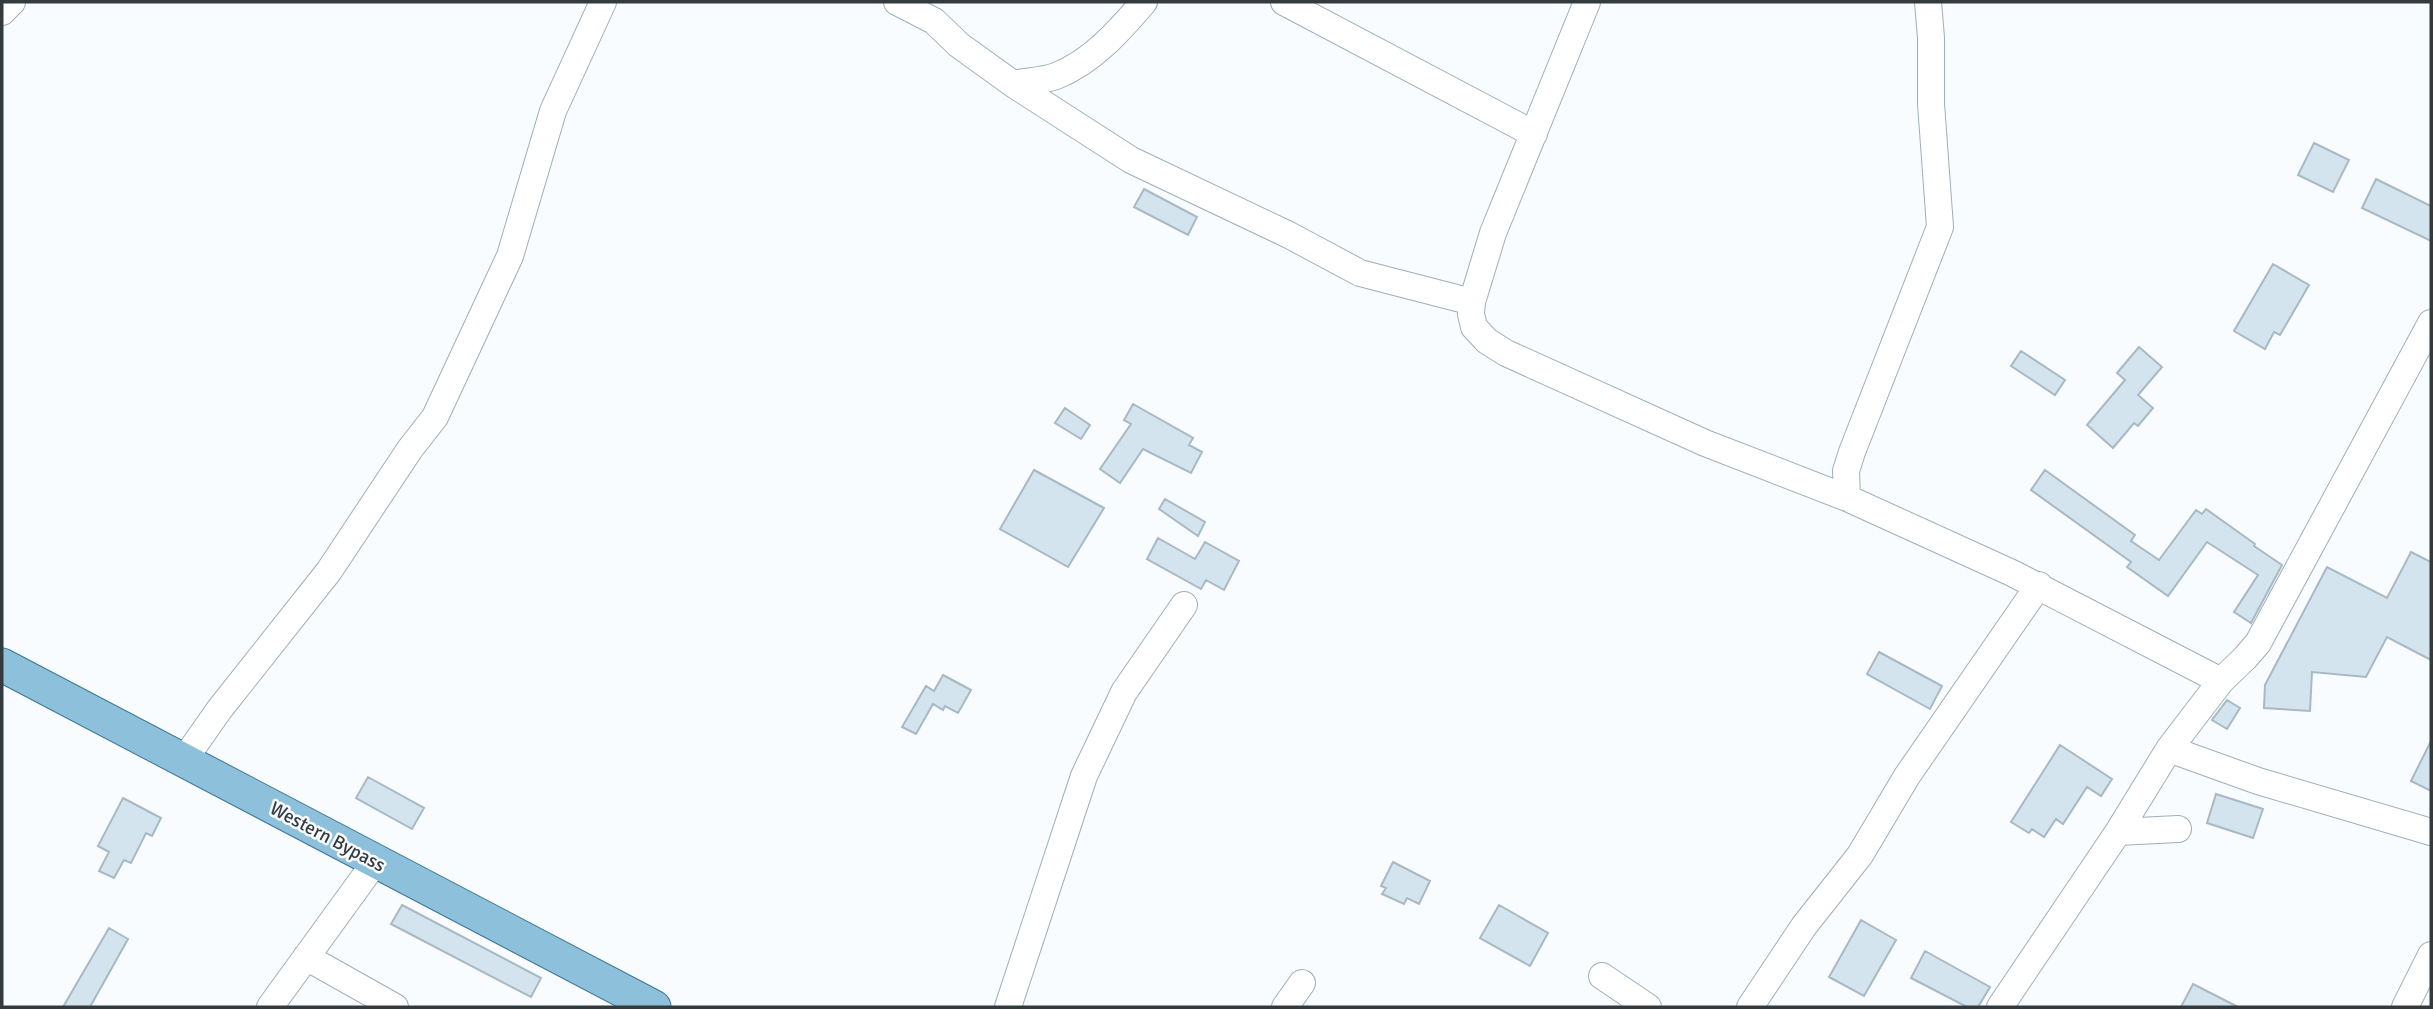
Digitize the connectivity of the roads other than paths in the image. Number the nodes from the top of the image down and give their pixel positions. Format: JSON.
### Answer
{"nodes":[{"id":1,"x":12,"y":2,"type":"edge"},
{"id":2,"x":603,"y":2,"type":"edge"},
{"id":3,"x":897,"y":2,"type":"edge"},
{"id":4,"x":1144,"y":2,"type":"edge"},
{"id":5,"x":1284,"y":2,"type":"edge"},
{"id":6,"x":1587,"y":2,"type":"edge"},
{"id":7,"x":1928,"y":2,"type":"edge"},
{"id":8,"x":2,"y":12,"type":"edge"},
{"id":9,"x":1013,"y":84,"type":"junction"},
{"id":10,"x":1534,"y":134,"type":"junction"},
{"id":11,"x":1472,"y":302,"type":"junction"},
{"id":12,"x":2431,"y":323,"type":"edge"},
{"id":13,"x":1847,"y":498,"type":"junction"},
{"id":14,"x":2039,"y":585,"type":"junction"},
{"id":15,"x":1184,"y":606,"type":"dead end"},
{"id":16,"x":2,"y":665,"type":"edge"},
{"id":17,"x":2221,"y":681,"type":"junction"},
{"id":18,"x":2169,"y":749,"type":"junction"},
{"id":19,"x":184,"y":760,"type":"junction"},
{"id":20,"x":2178,"y":829,"type":"dead end"},
{"id":21,"x":2118,"y":832,"type":"junction"},
{"id":22,"x":2431,"y":832,"type":"edge"},
{"id":23,"x":376,"y":861,"type":"junction"},
{"id":24,"x":2431,"y":955,"type":"edge"},
{"id":25,"x":306,"y":957,"type":"junction"},
{"id":26,"x":1602,"y":976,"type":"dead end"},
{"id":27,"x":1302,"y":983,"type":"dead end"},
{"id":28,"x":270,"y":1007,"type":"edge"},
{"id":29,"x":395,"y":1007,"type":"edge"},
{"id":30,"x":654,"y":1007,"type":"edge"},
{"id":31,"x":1008,"y":1007,"type":"edge"},
{"id":32,"x":1285,"y":1007,"type":"edge"},
{"id":33,"x":1648,"y":1007,"type":"edge"},
{"id":34,"x":1750,"y":1007,"type":"edge"},
{"id":35,"x":2000,"y":1007,"type":"edge"},
{"id":36,"x":2405,"y":1007,"type":"edge"}],
"edges":[{"from":1,"to":8,"type":"street"},
{"from":2,"to":19,"type":"street"},
{"from":3,"to":9,"type":"street"},
{"from":4,"to":9,"type":"street"},
{"from":5,"to":10,"type":"street"},
{"from":6,"to":10,"type":"street"},
{"from":7,"to":13,"type":"street"},
{"from":9,"to":11,"type":"street"},
{"from":10,"to":11,"type":"street"},
{"from":11,"to":13,"type":"street"},
{"from":12,"to":17,"type":"street"},
{"from":13,"to":14,"type":"street"},
{"from":14,"to":17,"type":"street"},
{"from":14,"to":34,"type":"street"},
{"from":15,"to":31,"type":"street"},
{"from":16,"to":19,"type":"main road","name":"Western Bypass"},
{"from":17,"to":18,"type":"street"},
{"from":18,"to":21,"type":"street"},
{"from":18,"to":22,"type":"street"},
{"from":19,"to":23,"type":"main road","name":"Western Bypass"},
{"from":20,"to":21,"type":"street"},
{"from":21,"to":35,"type":"street"},
{"from":23,"to":25,"type":"street"},
{"from":23,"to":30,"type":"main road","name":"Western Bypass"},
{"from":24,"to":36,"type":"street"},
{"from":25,"to":28,"type":"street"},
{"from":25,"to":29,"type":"street"},
{"from":26,"to":33,"type":"street"},
{"from":27,"to":32,"type":"street"}]}
